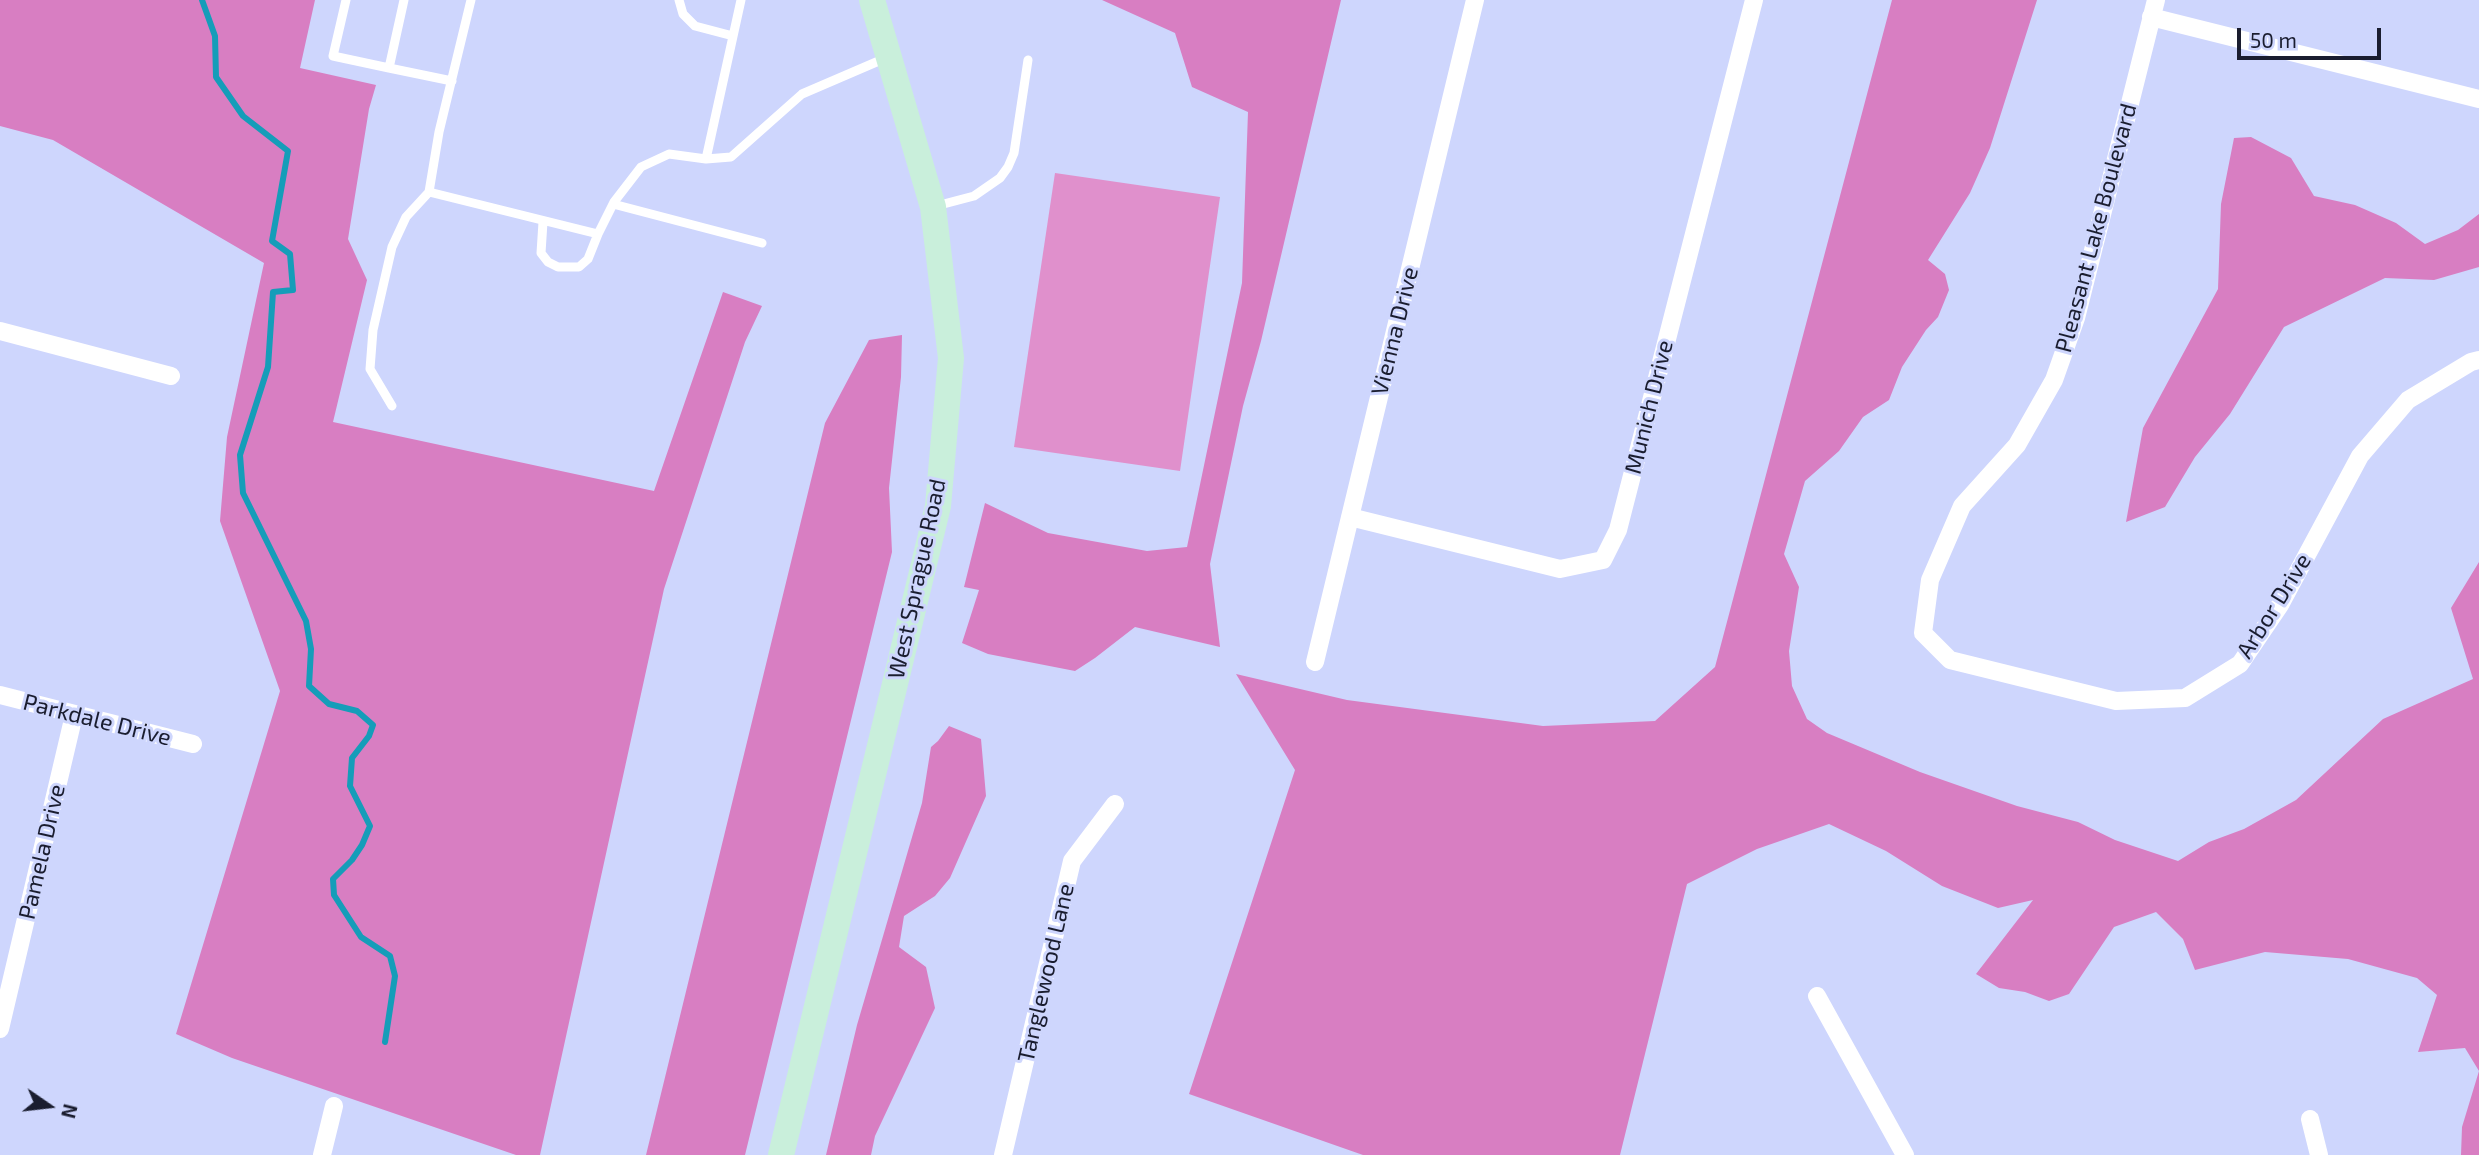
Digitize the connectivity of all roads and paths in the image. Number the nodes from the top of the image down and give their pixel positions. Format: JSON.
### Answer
{"nodes":[{"id":1,"x":346,"y":0,"type":"edge"},
{"id":2,"x":404,"y":0,"type":"edge"},
{"id":3,"x":471,"y":0,"type":"edge"},
{"id":4,"x":679,"y":0,"type":"edge"},
{"id":5,"x":741,"y":0,"type":"edge"},
{"id":6,"x":872,"y":0,"type":"edge"},
{"id":7,"x":1475,"y":0,"type":"edge"},
{"id":8,"x":1754,"y":0,"type":"edge"},
{"id":9,"x":2153,"y":9,"type":"edge"},
{"id":10,"x":733,"y":36,"type":"junction"},
{"id":11,"x":889,"y":57,"type":"junction"},
{"id":12,"x":1028,"y":60,"type":"dead end"},
{"id":13,"x":389,"y":68,"type":"junction"},
{"id":14,"x":452,"y":81,"type":"junction"},
{"id":15,"x":2479,"y":99,"type":"edge"},
{"id":16,"x":706,"y":159,"type":"junction"},
{"id":17,"x":429,"y":192,"type":"junction"},
{"id":18,"x":613,"y":204,"type":"junction"},
{"id":19,"x":933,"y":207,"type":"junction"},
{"id":20,"x":544,"y":222,"type":"junction"},
{"id":21,"x":598,"y":234,"type":"junction"},
{"id":22,"x":762,"y":243,"type":"dead end"},
{"id":23,"x":0,"y":331,"type":"edge"},
{"id":24,"x":2479,"y":360,"type":"edge"},
{"id":25,"x":171,"y":376,"type":"dead end"},
{"id":26,"x":392,"y":405,"type":"dead end"},
{"id":27,"x":1350,"y":517,"type":"junction"},
{"id":28,"x":1950,"y":660,"type":"joint"},
{"id":29,"x":1315,"y":662,"type":"dead end"},
{"id":30,"x":0,"y":695,"type":"edge"},
{"id":31,"x":74,"y":715,"type":"junction"},
{"id":32,"x":193,"y":744,"type":"dead end"},
{"id":33,"x":1115,"y":804,"type":"dead end"},
{"id":34,"x":1816,"y":996,"type":"dead end"},
{"id":35,"x":0,"y":1029,"type":"edge"},
{"id":36,"x":334,"y":1106,"type":"dead end"},
{"id":37,"x":2310,"y":1119,"type":"dead end"},
{"id":38,"x":322,"y":1155,"type":"edge"},
{"id":39,"x":781,"y":1155,"type":"edge"},
{"id":40,"x":1003,"y":1155,"type":"edge"},
{"id":41,"x":1905,"y":1155,"type":"edge"},
{"id":42,"x":2319,"y":1155,"type":"edge"}],
"edges":[{"from":1,"to":13,"type":"lane"},
{"from":2,"to":13,"type":"lane"},
{"from":3,"to":14,"type":"lane"},
{"from":4,"to":10,"type":"lane"},
{"from":5,"to":10,"type":"lane"},
{"from":6,"to":11,"type":"street","name":"West Sprague Road"},
{"from":7,"to":27,"type":"street","name":"Vienna Drive"},
{"from":8,"to":27,"type":"street","name":"Munich Drive"},
{"from":9,"to":15,"type":"street"},
{"from":9,"to":28,"type":"street","name":"Pleasant Lake Boulevard"},
{"from":10,"to":16,"type":"lane"},
{"from":11,"to":16,"type":"lane"},
{"from":11,"to":19,"type":"street","name":"West Sprague Road"},
{"from":12,"to":19,"type":"lane"},
{"from":13,"to":14,"type":"lane"},
{"from":14,"to":17,"type":"lane"},
{"from":16,"to":18,"type":"lane"},
{"from":17,"to":20,"type":"lane"},
{"from":17,"to":26,"type":"lane"},
{"from":18,"to":21,"type":"lane"},
{"from":18,"to":22,"type":"lane"},
{"from":19,"to":39,"type":"street","name":"West Sprague Road"},
{"from":20,"to":21,"type":"lane"},
{"from":20,"to":21,"type":"lane"},
{"from":23,"to":25,"type":"street"},
{"from":24,"to":28,"type":"street","name":"Arbor Drive"},
{"from":27,"to":29,"type":"street","name":"Vienna Drive"},
{"from":30,"to":31,"type":"street","name":"Parkdale Drive"},
{"from":31,"to":32,"type":"street","name":"Parkdale Drive"},
{"from":31,"to":35,"type":"street","name":"Pamela Drive"},
{"from":33,"to":40,"type":"street","name":"Tanglewood Lane"},
{"from":34,"to":41,"type":"street"},
{"from":36,"to":38,"type":"street"},
{"from":37,"to":42,"type":"street"}]}
